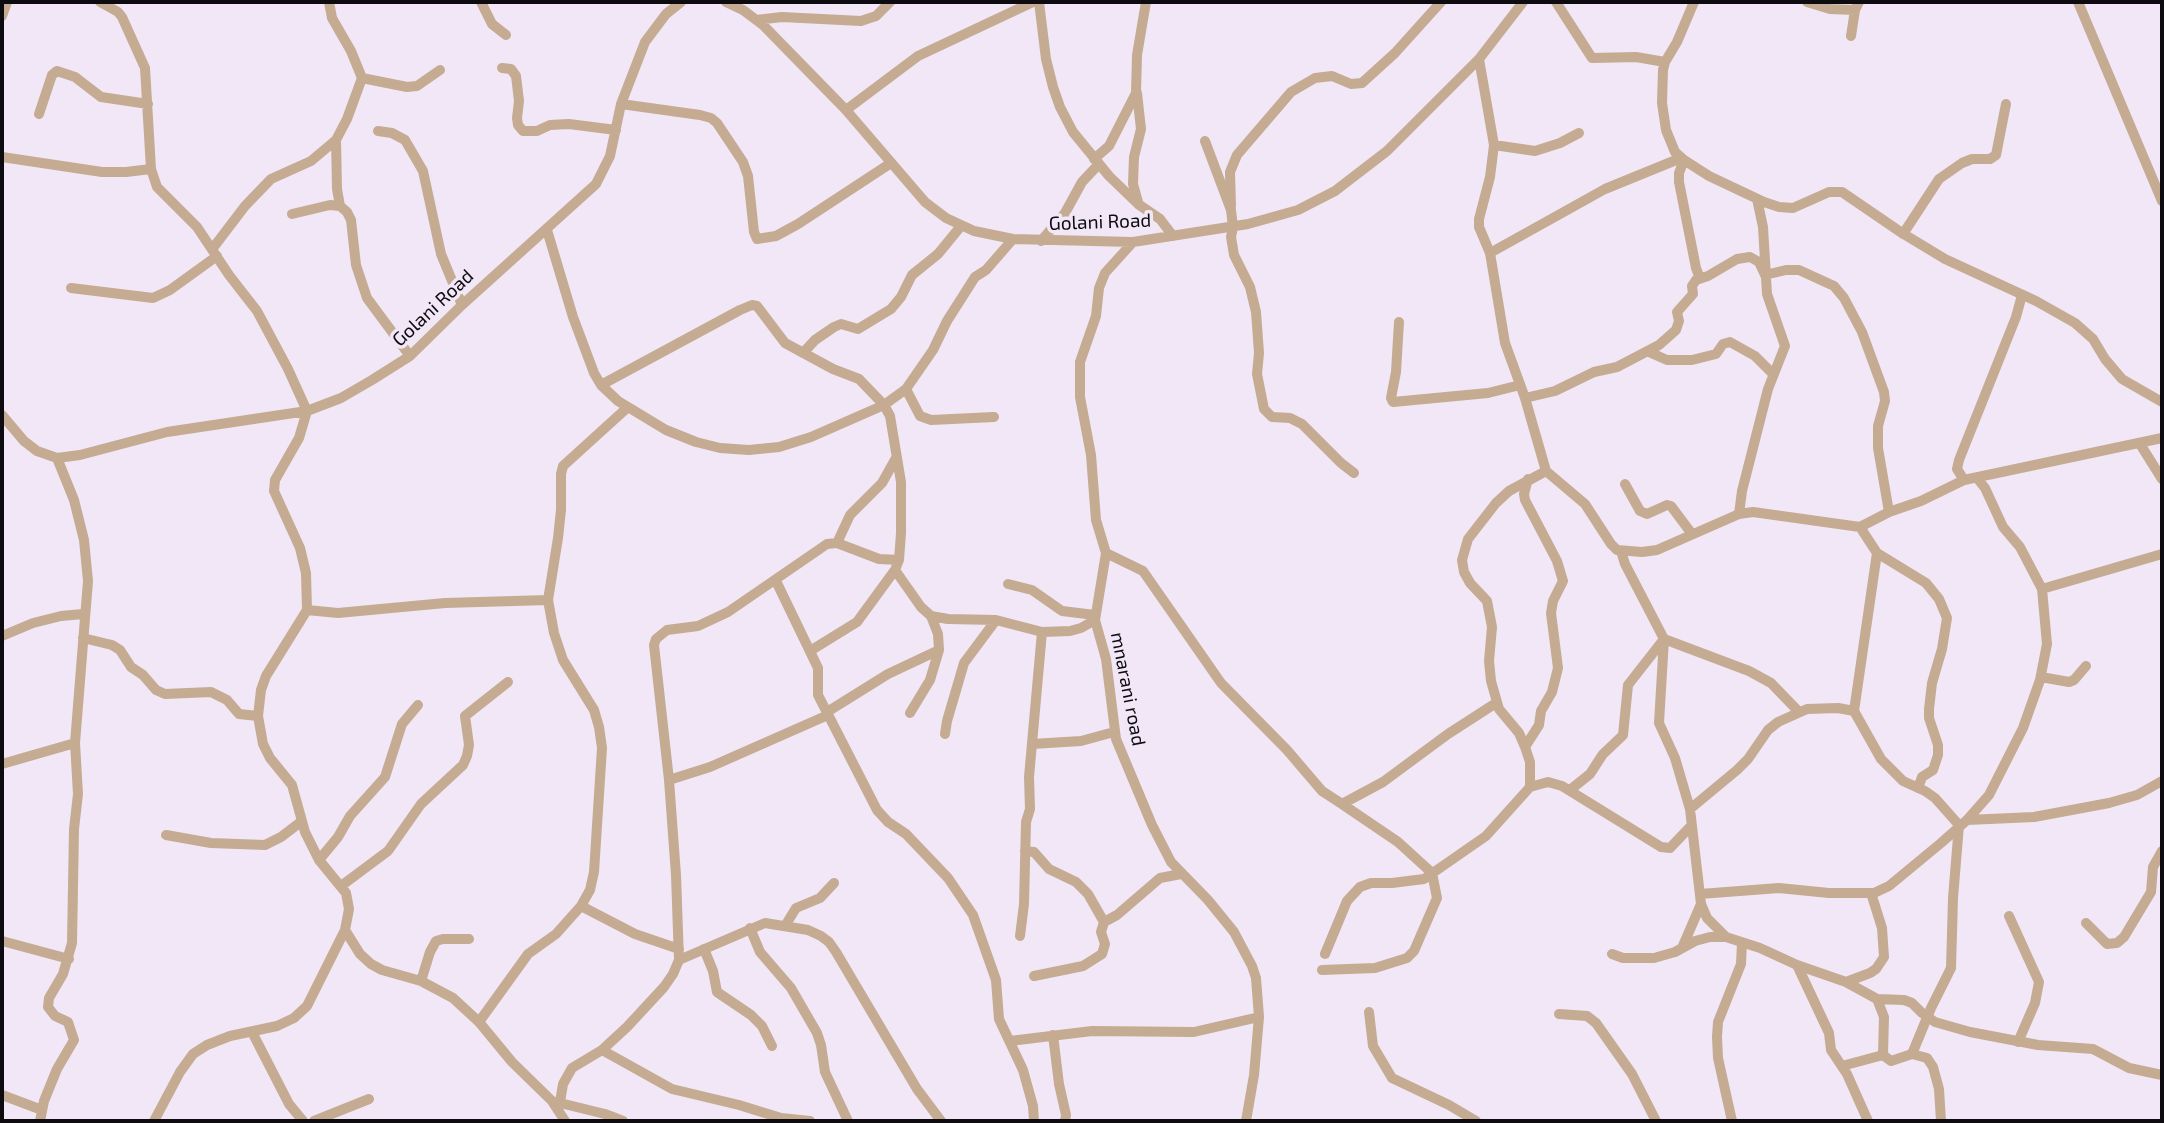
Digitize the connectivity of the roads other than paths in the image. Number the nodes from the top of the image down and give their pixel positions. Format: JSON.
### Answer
{"nodes":[{"id":1,"x":7,"y":2,"type":"edge"},
{"id":2,"x":100,"y":2,"type":"edge"},
{"id":3,"x":330,"y":2,"type":"edge"},
{"id":4,"x":481,"y":2,"type":"edge"},
{"id":5,"x":681,"y":2,"type":"edge"},
{"id":6,"x":726,"y":2,"type":"edge"},
{"id":7,"x":890,"y":2,"type":"edge"},
{"id":8,"x":1033,"y":2,"type":"edge"},
{"id":9,"x":1039,"y":2,"type":"edge"},
{"id":10,"x":1146,"y":2,"type":"edge"},
{"id":11,"x":1441,"y":2,"type":"edge"},
{"id":12,"x":1523,"y":2,"type":"edge"},
{"id":13,"x":1556,"y":2,"type":"edge"},
{"id":14,"x":1694,"y":2,"type":"edge"},
{"id":15,"x":1807,"y":2,"type":"edge"},
{"id":16,"x":2078,"y":2,"type":"edge"},
{"id":17,"x":1857,"y":6,"type":"edge"},
{"id":18,"x":2,"y":16,"type":"edge"},
{"id":19,"x":757,"y":20,"type":"junction"},
{"id":20,"x":506,"y":35,"type":"dead end"},
{"id":21,"x":1852,"y":36,"type":"dead end"},
{"id":22,"x":1479,"y":58,"type":"junction"},
{"id":23,"x":1665,"y":62,"type":"junction"},
{"id":24,"x":502,"y":68,"type":"dead end"},
{"id":25,"x":440,"y":70,"type":"dead end"},
{"id":26,"x":362,"y":78,"type":"junction"},
{"id":27,"x":1136,"y":93,"type":"junction"},
{"id":28,"x":148,"y":104,"type":"junction"},
{"id":29,"x":621,"y":104,"type":"junction"},
{"id":30,"x":2006,"y":104,"type":"dead end"},
{"id":31,"x":846,"y":110,"type":"junction"},
{"id":32,"x":39,"y":114,"type":"dead end"},
{"id":33,"x":616,"y":130,"type":"junction"},
{"id":34,"x":378,"y":131,"type":"dead end"},
{"id":35,"x":1578,"y":133,"type":"dead end"},
{"id":36,"x":336,"y":140,"type":"junction"},
{"id":37,"x":1205,"y":141,"type":"dead end"},
{"id":38,"x":1494,"y":145,"type":"junction"},
{"id":39,"x":2,"y":157,"type":"edge"},
{"id":40,"x":1682,"y":159,"type":"junction"},
{"id":41,"x":1096,"y":162,"type":"junction"},
{"id":42,"x":891,"y":163,"type":"junction"},
{"id":43,"x":150,"y":169,"type":"junction"},
{"id":44,"x":1757,"y":198,"type":"junction"},
{"id":45,"x":2162,"y":201,"type":"edge"},
{"id":46,"x":1138,"y":204,"type":"junction"},
{"id":47,"x":340,"y":206,"type":"junction"},
{"id":48,"x":1231,"y":210,"type":"junction"},
{"id":49,"x":292,"y":214,"type":"dead end"},
{"id":50,"x":961,"y":226,"type":"junction"},
{"id":51,"x":1233,"y":227,"type":"junction"},
{"id":52,"x":547,"y":230,"type":"junction"},
{"id":53,"x":1903,"y":234,"type":"junction"},
{"id":54,"x":1173,"y":236,"type":"junction"},
{"id":55,"x":1013,"y":239,"type":"junction"},
{"id":56,"x":1041,"y":241,"type":"junction"},
{"id":57,"x":1133,"y":242,"type":"junction"},
{"id":58,"x":215,"y":252,"type":"junction"},
{"id":59,"x":1490,"y":253,"type":"junction"},
{"id":60,"x":1765,"y":275,"type":"junction"},
{"id":61,"x":1703,"y":277,"type":"junction"},
{"id":62,"x":71,"y":288,"type":"dead end"},
{"id":63,"x":2022,"y":295,"type":"junction"},
{"id":64,"x":461,"y":305,"type":"junction"},
{"id":65,"x":1399,"y":322,"type":"dead end"},
{"id":66,"x":1648,"y":352,"type":"junction"},
{"id":67,"x":803,"y":353,"type":"junction"},
{"id":68,"x":410,"y":356,"type":"junction"},
{"id":69,"x":1773,"y":374,"type":"junction"},
{"id":70,"x":601,"y":385,"type":"junction"},
{"id":71,"x":1520,"y":386,"type":"junction"},
{"id":72,"x":906,"y":389,"type":"junction"},
{"id":73,"x":1525,"y":398,"type":"junction"},
{"id":74,"x":2162,"y":402,"type":"edge"},
{"id":75,"x":884,"y":405,"type":"junction"},
{"id":76,"x":628,"y":407,"type":"junction"},
{"id":77,"x":307,"y":411,"type":"junction"},
{"id":78,"x":2,"y":415,"type":"edge"},
{"id":79,"x":994,"y":417,"type":"dead end"},
{"id":80,"x":2162,"y":438,"type":"edge"},
{"id":81,"x":2140,"y":444,"type":"junction"},
{"id":82,"x":896,"y":457,"type":"junction"},
{"id":83,"x":57,"y":458,"type":"junction"},
{"id":84,"x":1546,"y":471,"type":"junction"},
{"id":85,"x":1354,"y":473,"type":"dead end"},
{"id":86,"x":1977,"y":478,"type":"junction"},
{"id":87,"x":1528,"y":479,"type":"junction"},
{"id":88,"x":2162,"y":479,"type":"edge"},
{"id":89,"x":1964,"y":480,"type":"junction"},
{"id":90,"x":1625,"y":484,"type":"dead end"},
{"id":91,"x":1889,"y":512,"type":"junction"},
{"id":92,"x":1739,"y":514,"type":"junction"},
{"id":93,"x":1860,"y":527,"type":"junction"},
{"id":94,"x":1692,"y":534,"type":"junction"},
{"id":95,"x":838,"y":543,"type":"junction"},
{"id":96,"x":1621,"y":551,"type":"junction"},
{"id":97,"x":1877,"y":553,"type":"junction"},
{"id":98,"x":1106,"y":554,"type":"junction"},
{"id":99,"x":2162,"y":554,"type":"edge"},
{"id":100,"x":897,"y":565,"type":"junction"},
{"id":101,"x":776,"y":581,"type":"junction"},
{"id":102,"x":1008,"y":584,"type":"dead end"},
{"id":103,"x":2042,"y":589,"type":"junction"},
{"id":104,"x":548,"y":600,"type":"junction"},
{"id":105,"x":307,"y":610,"type":"junction"},
{"id":106,"x":83,"y":614,"type":"junction"},
{"id":107,"x":931,"y":616,"type":"junction"},
{"id":108,"x":1095,"y":618,"type":"junction"},
{"id":109,"x":996,"y":620,"type":"junction"},
{"id":110,"x":1042,"y":632,"type":"junction"},
{"id":111,"x":2,"y":636,"type":"edge"},
{"id":112,"x":83,"y":638,"type":"junction"},
{"id":113,"x":1664,"y":639,"type":"junction"},
{"id":114,"x":939,"y":650,"type":"junction"},
{"id":115,"x":810,"y":651,"type":"junction"},
{"id":116,"x":2086,"y":666,"type":"dead end"},
{"id":117,"x":2041,"y":677,"type":"junction"},
{"id":118,"x":508,"y":682,"type":"dead end"},
{"id":119,"x":1496,"y":703,"type":"junction"},
{"id":120,"x":418,"y":705,"type":"dead end"},
{"id":121,"x":1854,"y":711,"type":"junction"},
{"id":122,"x":1799,"y":712,"type":"junction"},
{"id":123,"x":828,"y":713,"type":"junction"},
{"id":124,"x":910,"y":713,"type":"dead end"},
{"id":125,"x":258,"y":716,"type":"junction"},
{"id":126,"x":1114,"y":732,"type":"junction"},
{"id":127,"x":946,"y":734,"type":"dead end"},
{"id":128,"x":75,"y":743,"type":"junction"},
{"id":129,"x":1032,"y":744,"type":"junction"},
{"id":130,"x":1525,"y":747,"type":"junction"},
{"id":131,"x":2,"y":764,"type":"edge"},
{"id":132,"x":669,"y":780,"type":"junction"},
{"id":133,"x":2162,"y":780,"type":"edge"},
{"id":134,"x":1530,"y":787,"type":"junction"},
{"id":135,"x":1918,"y":788,"type":"junction"},
{"id":136,"x":1570,"y":790,"type":"junction"},
{"id":137,"x":1342,"y":804,"type":"junction"},
{"id":138,"x":1690,"y":808,"type":"junction"},
{"id":139,"x":302,"y":821,"type":"junction"},
{"id":140,"x":1963,"y":823,"type":"junction"},
{"id":141,"x":1692,"y":825,"type":"junction"},
{"id":142,"x":166,"y":835,"type":"dead end"},
{"id":143,"x":1670,"y":848,"type":"junction"},
{"id":144,"x":1693,"y":848,"type":"junction"},
{"id":145,"x":2162,"y":850,"type":"edge"},
{"id":146,"x":1025,"y":851,"type":"junction"},
{"id":147,"x":319,"y":860,"type":"junction"},
{"id":148,"x":1432,"y":873,"type":"junction"},
{"id":149,"x":1181,"y":874,"type":"junction"},
{"id":150,"x":834,"y":883,"type":"dead end"},
{"id":151,"x":341,"y":886,"type":"junction"},
{"id":152,"x":1871,"y":893,"type":"junction"},
{"id":153,"x":1700,"y":899,"type":"junction"},
{"id":154,"x":581,"y":906,"type":"junction"},
{"id":155,"x":2009,"y":916,"type":"dead end"},
{"id":156,"x":1104,"y":922,"type":"junction"},
{"id":157,"x":2086,"y":923,"type":"dead end"},
{"id":158,"x":785,"y":926,"type":"junction"},
{"id":159,"x":750,"y":928,"type":"junction"},
{"id":160,"x":345,"y":930,"type":"junction"},
{"id":161,"x":1020,"y":936,"type":"dead end"},
{"id":162,"x":1726,"y":937,"type":"junction"},
{"id":163,"x":469,"y":939,"type":"dead end"},
{"id":164,"x":2,"y":941,"type":"edge"},
{"id":165,"x":1742,"y":943,"type":"junction"},
{"id":166,"x":1682,"y":948,"type":"junction"},
{"id":167,"x":704,"y":949,"type":"junction"},
{"id":168,"x":679,"y":954,"type":"junction"},
{"id":169,"x":1325,"y":954,"type":"dead end"},
{"id":170,"x":1612,"y":954,"type":"dead end"},
{"id":171,"x":69,"y":959,"type":"junction"},
{"id":172,"x":1797,"y":965,"type":"junction"},
{"id":173,"x":1322,"y":970,"type":"dead end"},
{"id":174,"x":1034,"y":976,"type":"dead end"},
{"id":175,"x":421,"y":981,"type":"junction"},
{"id":176,"x":1846,"y":982,"type":"junction"},
{"id":177,"x":1877,"y":999,"type":"junction"},
{"id":178,"x":1369,"y":1012,"type":"dead end"},
{"id":179,"x":1559,"y":1014,"type":"dead end"},
{"id":180,"x":1259,"y":1017,"type":"junction"},
{"id":181,"x":1928,"y":1017,"type":"junction"},
{"id":182,"x":479,"y":1022,"type":"junction"},
{"id":183,"x":252,"y":1032,"type":"junction"},
{"id":184,"x":1053,"y":1035,"type":"junction"},
{"id":185,"x":1010,"y":1041,"type":"junction"},
{"id":186,"x":2018,"y":1042,"type":"junction"},
{"id":187,"x":772,"y":1046,"type":"dead end"},
{"id":188,"x":602,"y":1050,"type":"junction"},
{"id":189,"x":1912,"y":1054,"type":"junction"},
{"id":190,"x":1883,"y":1055,"type":"junction"},
{"id":191,"x":1842,"y":1066,"type":"junction"},
{"id":192,"x":2162,"y":1075,"type":"edge"},
{"id":193,"x":2,"y":1095,"type":"edge"},
{"id":194,"x":369,"y":1099,"type":"dead end"},
{"id":195,"x":556,"y":1102,"type":"junction"},
{"id":196,"x":42,"y":1110,"type":"junction"},
{"id":197,"x":40,"y":1121,"type":"edge"},
{"id":198,"x":154,"y":1121,"type":"edge"},
{"id":199,"x":303,"y":1121,"type":"edge"},
{"id":200,"x":314,"y":1121,"type":"edge"},
{"id":201,"x":565,"y":1121,"type":"edge"},
{"id":202,"x":623,"y":1121,"type":"edge"},
{"id":203,"x":810,"y":1121,"type":"edge"},
{"id":204,"x":848,"y":1121,"type":"edge"},
{"id":205,"x":941,"y":1121,"type":"edge"},
{"id":206,"x":1034,"y":1121,"type":"edge"},
{"id":207,"x":1065,"y":1121,"type":"edge"},
{"id":208,"x":1246,"y":1121,"type":"edge"},
{"id":209,"x":1476,"y":1121,"type":"edge"},
{"id":210,"x":1656,"y":1121,"type":"edge"},
{"id":211,"x":1732,"y":1121,"type":"edge"},
{"id":212,"x":1868,"y":1121,"type":"edge"},
{"id":213,"x":1941,"y":1121,"type":"edge"}],
"edges":[{"from":1,"to":18,"type":"street"},
{"from":2,"to":28,"type":"street"},
{"from":3,"to":26,"type":"street"},
{"from":4,"to":20,"type":"street"},
{"from":5,"to":29,"type":"street","name":"Golani Road"},
{"from":6,"to":19,"type":"street","name":"Golani Road"},
{"from":7,"to":19,"type":"street"},
{"from":8,"to":31,"type":"street"},
{"from":9,"to":41,"type":"street"},
{"from":10,"to":27,"type":"street"},
{"from":11,"to":48,"type":"street"},
{"from":12,"to":22,"type":"street","name":"Golani Road"},
{"from":13,"to":23,"type":"street"},
{"from":14,"to":23,"type":"street"},
{"from":15,"to":17,"type":"street"},
{"from":16,"to":45,"type":"street"},
{"from":17,"to":21,"type":"street"},
{"from":19,"to":31,"type":"street","name":"Golani Road"},
{"from":22,"to":38,"type":"street"},
{"from":22,"to":51,"type":"street","name":"Golani Road"},
{"from":23,"to":40,"type":"street"},
{"from":24,"to":33,"type":"street"},
{"from":25,"to":26,"type":"street"},
{"from":26,"to":36,"type":"street"},
{"from":27,"to":41,"type":"street"},
{"from":27,"to":46,"type":"street"},
{"from":28,"to":32,"type":"street"},
{"from":28,"to":43,"type":"street"},
{"from":29,"to":33,"type":"street","name":"Golani Road"},
{"from":29,"to":42,"type":"street"},
{"from":30,"to":53,"type":"street"},
{"from":31,"to":42,"type":"street","name":"Golani Road"},
{"from":33,"to":52,"type":"street","name":"Golani Road"},
{"from":34,"to":64,"type":"street"},
{"from":35,"to":38,"type":"street"},
{"from":36,"to":47,"type":"street"},
{"from":36,"to":58,"type":"street"},
{"from":37,"to":48,"type":"street"},
{"from":38,"to":59,"type":"street"},
{"from":39,"to":43,"type":"street"},
{"from":40,"to":44,"type":"street"},
{"from":40,"to":59,"type":"street"},
{"from":40,"to":61,"type":"street"},
{"from":41,"to":46,"type":"street"},
{"from":41,"to":56,"type":"street"},
{"from":42,"to":50,"type":"street","name":"Golani Road"},
{"from":43,"to":58,"type":"street"},
{"from":44,"to":53,"type":"street"},
{"from":44,"to":60,"type":"street"},
{"from":46,"to":54,"type":"street"},
{"from":47,"to":49,"type":"street"},
{"from":47,"to":68,"type":"street"},
{"from":48,"to":51,"type":"street"},
{"from":50,"to":55,"type":"street","name":"Golani Road"},
{"from":50,"to":67,"type":"street"},
{"from":51,"to":54,"type":"street","name":"Golani Road"},
{"from":51,"to":85,"type":"street"},
{"from":52,"to":64,"type":"street","name":"Golani Road"},
{"from":52,"to":70,"type":"street"},
{"from":53,"to":63,"type":"street"},
{"from":54,"to":57,"type":"street","name":"Golani Road"},
{"from":55,"to":56,"type":"street","name":"Golani Road"},
{"from":55,"to":72,"type":"street"},
{"from":56,"to":57,"type":"street","name":"Golani Road"},
{"from":57,"to":98,"type":"street","name":"mnarani road"},
{"from":58,"to":62,"type":"street"},
{"from":58,"to":77,"type":"street"},
{"from":59,"to":71,"type":"street"},
{"from":60,"to":61,"type":"street"},
{"from":60,"to":69,"type":"street"},
{"from":60,"to":91,"type":"street"},
{"from":61,"to":66,"type":"street"},
{"from":63,"to":74,"type":"street"},
{"from":63,"to":89,"type":"street"},
{"from":64,"to":68,"type":"street","name":"Golani Road"},
{"from":65,"to":71,"type":"street"},
{"from":66,"to":69,"type":"street"},
{"from":66,"to":73,"type":"street"},
{"from":67,"to":70,"type":"street"},
{"from":67,"to":75,"type":"street"},
{"from":68,"to":77,"type":"street","name":"Golani Road"},
{"from":69,"to":92,"type":"street"},
{"from":70,"to":76,"type":"street"},
{"from":71,"to":73,"type":"street"},
{"from":72,"to":75,"type":"street"},
{"from":72,"to":79,"type":"street"},
{"from":73,"to":84,"type":"street"},
{"from":75,"to":76,"type":"street"},
{"from":75,"to":82,"type":"street"},
{"from":76,"to":104,"type":"street"},
{"from":77,"to":83,"type":"street","name":"Golani Road"},
{"from":77,"to":105,"type":"street"},
{"from":78,"to":83,"type":"street"},
{"from":80,"to":81,"type":"street"},
{"from":81,"to":86,"type":"street"},
{"from":81,"to":88,"type":"street"},
{"from":82,"to":95,"type":"street"},
{"from":82,"to":100,"type":"street"},
{"from":83,"to":106,"type":"street"},
{"from":84,"to":87,"type":"street"},
{"from":84,"to":96,"type":"street"},
{"from":86,"to":89,"type":"street"},
{"from":86,"to":103,"type":"street"},
{"from":87,"to":119,"type":"street"},
{"from":87,"to":130,"type":"street"},
{"from":89,"to":91,"type":"street"},
{"from":90,"to":94,"type":"street"},
{"from":91,"to":93,"type":"street"},
{"from":92,"to":93,"type":"street"},
{"from":92,"to":94,"type":"street"},
{"from":93,"to":97,"type":"street"},
{"from":94,"to":96,"type":"street"},
{"from":95,"to":100,"type":"street"},
{"from":95,"to":101,"type":"street"},
{"from":96,"to":113,"type":"street"},
{"from":97,"to":121,"type":"street"},
{"from":97,"to":135,"type":"street"},
{"from":98,"to":108,"type":"street","name":"mnarani road"},
{"from":98,"to":137,"type":"street"},
{"from":99,"to":103,"type":"street"},
{"from":100,"to":107,"type":"street"},
{"from":100,"to":115,"type":"street"},
{"from":101,"to":115,"type":"street"},
{"from":101,"to":132,"type":"street"},
{"from":102,"to":108,"type":"street"},
{"from":103,"to":117,"type":"street"},
{"from":104,"to":105,"type":"street"},
{"from":104,"to":154,"type":"street"},
{"from":105,"to":125,"type":"street"},
{"from":106,"to":111,"type":"street"},
{"from":106,"to":112,"type":"street"},
{"from":107,"to":109,"type":"street"},
{"from":107,"to":114,"type":"street"},
{"from":108,"to":110,"type":"street"},
{"from":108,"to":126,"type":"street","name":"mnarani road"},
{"from":109,"to":110,"type":"street"},
{"from":109,"to":127,"type":"street"},
{"from":110,"to":129,"type":"street"},
{"from":112,"to":125,"type":"street"},
{"from":112,"to":128,"type":"street"},
{"from":113,"to":122,"type":"street"},
{"from":113,"to":136,"type":"street"},
{"from":113,"to":138,"type":"street"},
{"from":114,"to":123,"type":"street"},
{"from":114,"to":124,"type":"street"},
{"from":115,"to":123,"type":"street"},
{"from":116,"to":117,"type":"street"},
{"from":117,"to":140,"type":"street"},
{"from":118,"to":151,"type":"street"},
{"from":119,"to":130,"type":"street"},
{"from":119,"to":137,"type":"street"},
{"from":120,"to":147,"type":"street"},
{"from":121,"to":122,"type":"street"},
{"from":121,"to":135,"type":"street"},
{"from":122,"to":138,"type":"street"},
{"from":123,"to":132,"type":"street"},
{"from":123,"to":185,"type":"street"},
{"from":125,"to":139,"type":"street"},
{"from":126,"to":129,"type":"street"},
{"from":126,"to":149,"type":"street","name":"mnarani road"},
{"from":128,"to":131,"type":"street"},
{"from":128,"to":171,"type":"street"},
{"from":129,"to":146,"type":"street"},
{"from":130,"to":134,"type":"street"},
{"from":132,"to":168,"type":"street"},
{"from":133,"to":140,"type":"street"},
{"from":134,"to":136,"type":"street"},
{"from":134,"to":148,"type":"street"},
{"from":135,"to":140,"type":"street"},
{"from":136,"to":143,"type":"street"},
{"from":137,"to":148,"type":"street"},
{"from":138,"to":141,"type":"street"},
{"from":139,"to":142,"type":"street"},
{"from":139,"to":147,"type":"street"},
{"from":140,"to":152,"type":"street"},
{"from":140,"to":181,"type":"street"},
{"from":141,"to":143,"type":"street"},
{"from":141,"to":144,"type":"street"},
{"from":143,"to":144,"type":"street"},
{"from":144,"to":153,"type":"street"},
{"from":145,"to":157,"type":"street"},
{"from":146,"to":156,"type":"street"},
{"from":146,"to":161,"type":"street"},
{"from":147,"to":151,"type":"street"},
{"from":148,"to":169,"type":"street"},
{"from":148,"to":173,"type":"street"},
{"from":149,"to":156,"type":"street"},
{"from":149,"to":180,"type":"street","name":"mnarani road"},
{"from":150,"to":158,"type":"street"},
{"from":151,"to":160,"type":"street"},
{"from":152,"to":153,"type":"street"},
{"from":152,"to":176,"type":"street"},
{"from":153,"to":162,"type":"street"},
{"from":153,"to":166,"type":"street"},
{"from":154,"to":168,"type":"street"},
{"from":154,"to":182,"type":"street"},
{"from":155,"to":186,"type":"street"},
{"from":156,"to":174,"type":"street"},
{"from":158,"to":159,"type":"street"},
{"from":158,"to":205,"type":"street"},
{"from":159,"to":167,"type":"street"},
{"from":159,"to":204,"type":"street"},
{"from":160,"to":175,"type":"street"},
{"from":160,"to":183,"type":"street"},
{"from":162,"to":165,"type":"street"},
{"from":162,"to":166,"type":"street"},
{"from":163,"to":175,"type":"street"},
{"from":164,"to":171,"type":"street"},
{"from":165,"to":172,"type":"street"},
{"from":165,"to":211,"type":"street"},
{"from":166,"to":170,"type":"street"},
{"from":167,"to":168,"type":"street"},
{"from":167,"to":187,"type":"street"},
{"from":168,"to":188,"type":"street"},
{"from":171,"to":196,"type":"street"},
{"from":172,"to":176,"type":"street"},
{"from":172,"to":191,"type":"street"},
{"from":175,"to":182,"type":"street"},
{"from":176,"to":177,"type":"street"},
{"from":177,"to":181,"type":"street"},
{"from":177,"to":190,"type":"street"},
{"from":178,"to":209,"type":"street"},
{"from":179,"to":210,"type":"street"},
{"from":180,"to":184,"type":"street"},
{"from":180,"to":208,"type":"street","name":"mnarani road"},
{"from":181,"to":186,"type":"street"},
{"from":181,"to":189,"type":"street"},
{"from":182,"to":195,"type":"street"},
{"from":183,"to":198,"type":"street"},
{"from":183,"to":199,"type":"street"},
{"from":184,"to":185,"type":"street"},
{"from":184,"to":207,"type":"street"},
{"from":185,"to":206,"type":"street"},
{"from":186,"to":192,"type":"street"},
{"from":188,"to":195,"type":"street"},
{"from":188,"to":203,"type":"street"},
{"from":189,"to":190,"type":"street"},
{"from":189,"to":213,"type":"street"},
{"from":190,"to":191,"type":"street"},
{"from":191,"to":212,"type":"street"},
{"from":193,"to":196,"type":"street"},
{"from":194,"to":200,"type":"street"},
{"from":195,"to":201,"type":"street"},
{"from":195,"to":202,"type":"street"},
{"from":196,"to":197,"type":"street"}]}
